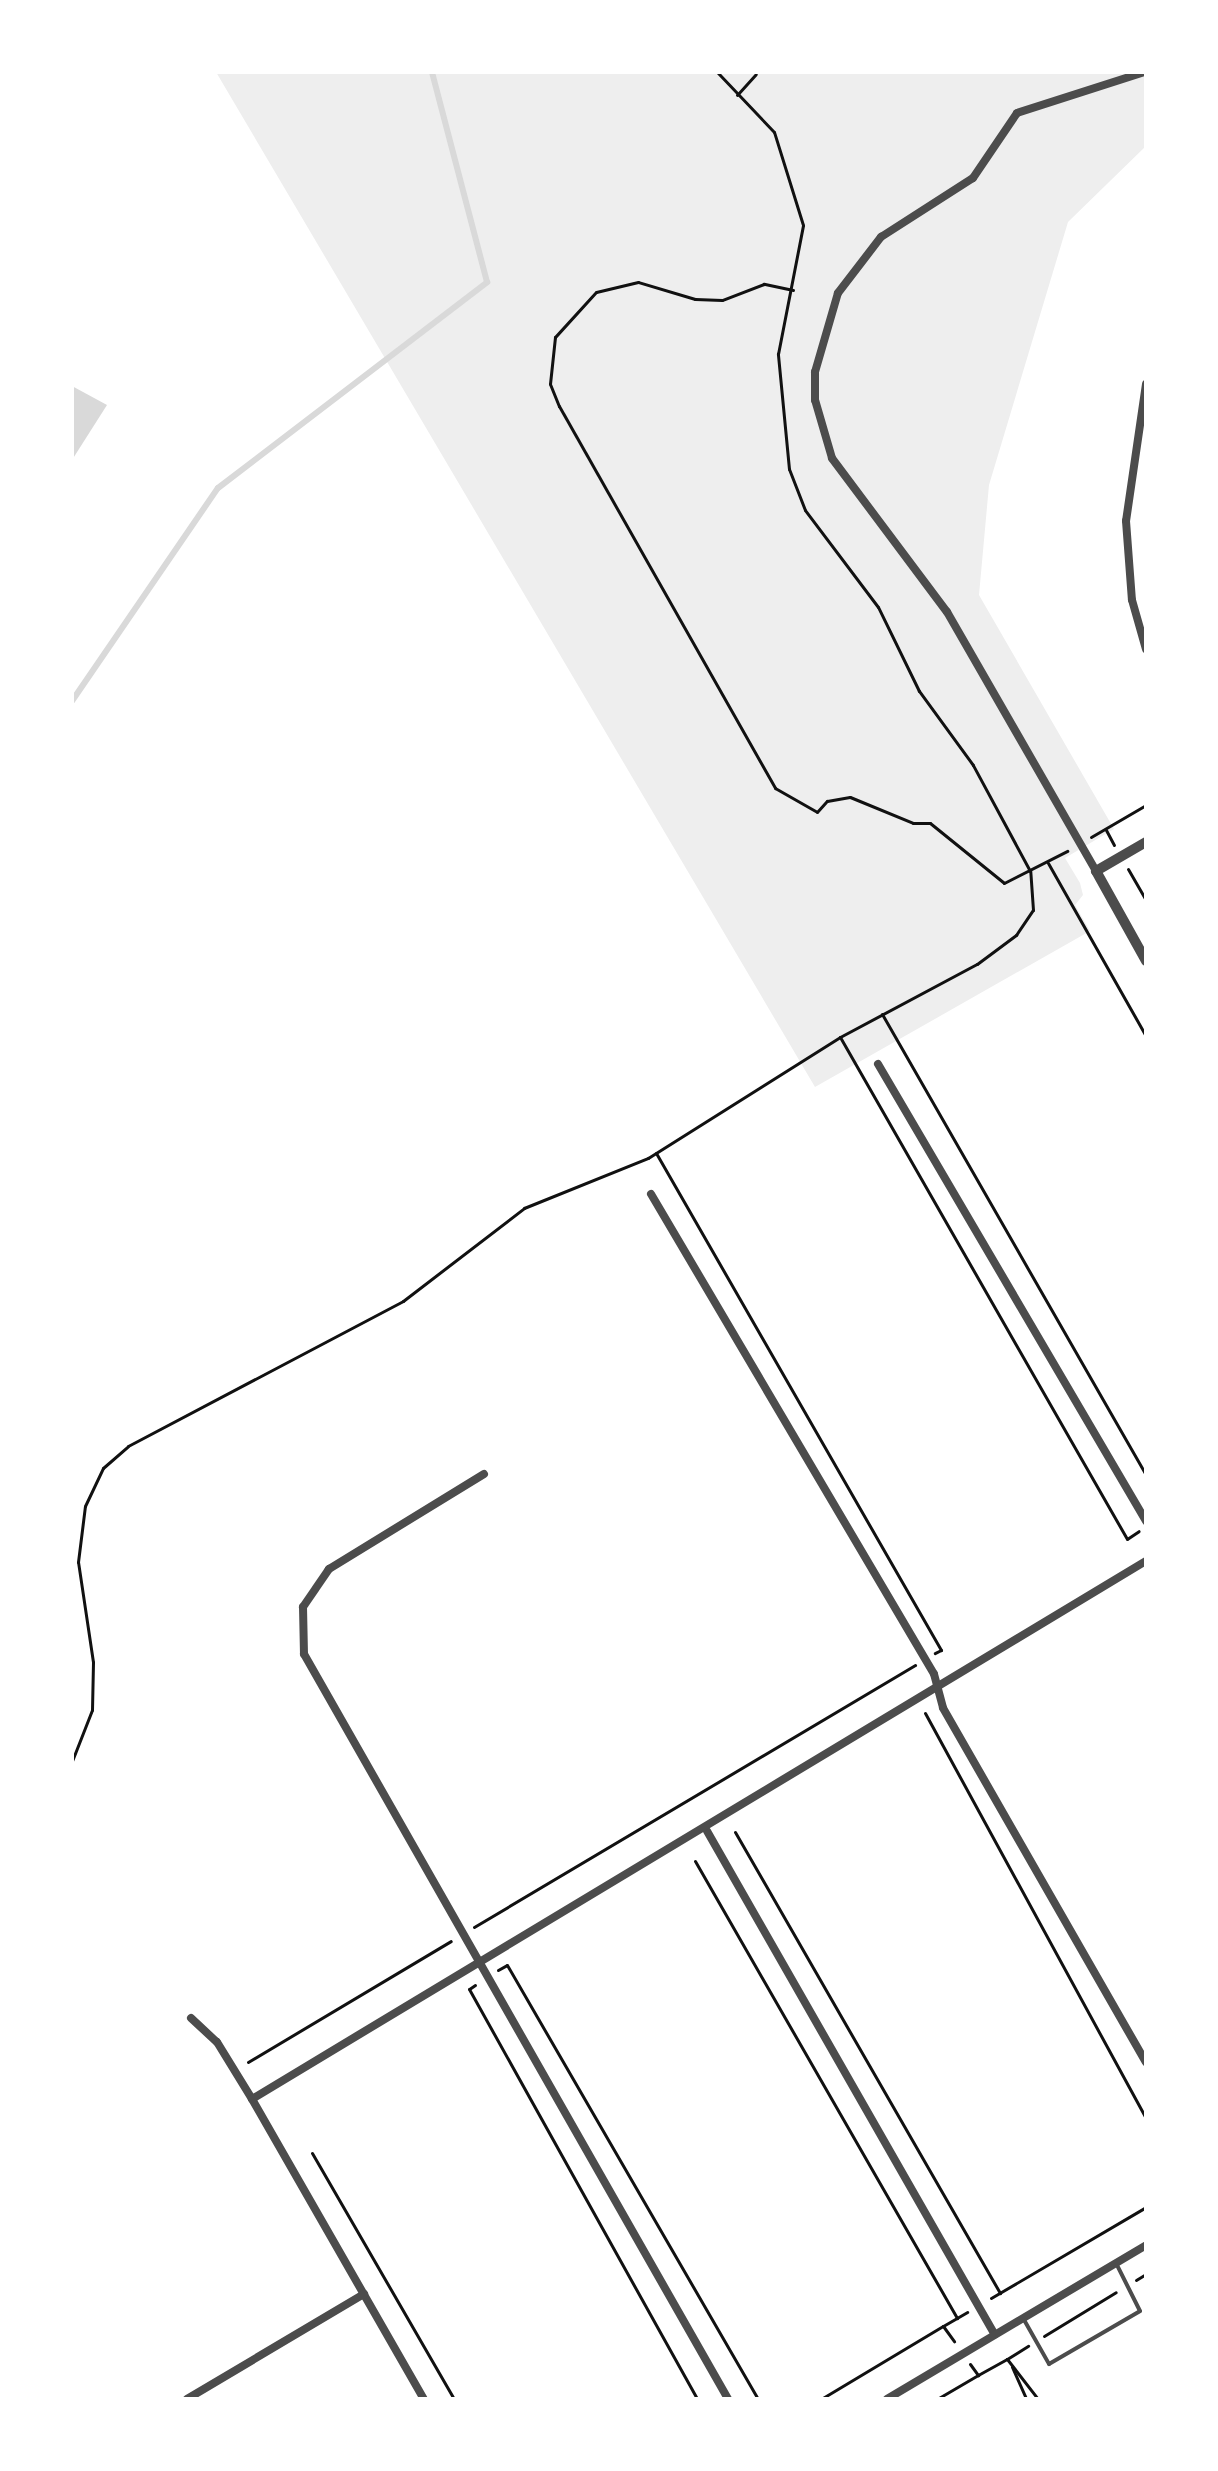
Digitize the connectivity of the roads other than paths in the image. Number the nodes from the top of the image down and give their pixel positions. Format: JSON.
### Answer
{"nodes":[{"id":1,"x":1145,"y":72,"type":"edge"},
{"id":2,"x":1146,"y":384,"type":"edge"},
{"id":3,"x":1146,"y":649,"type":"edge"},
{"id":4,"x":1146,"y":842,"type":"edge"},
{"id":5,"x":1096,"y":871,"type":"junction"},
{"id":6,"x":1146,"y":961,"type":"edge"},
{"id":7,"x":878,"y":1064,"type":"dead end"},
{"id":8,"x":651,"y":1194,"type":"dead end"},
{"id":9,"x":484,"y":1474,"type":"dead end"},
{"id":10,"x":1146,"y":1521,"type":"edge"},
{"id":11,"x":1146,"y":1561,"type":"edge"},
{"id":12,"x":938,"y":1687,"type":"junction"},
{"id":13,"x":707,"y":1831,"type":"junction"},
{"id":14,"x":481,"y":1965,"type":"junction"},
{"id":15,"x":191,"y":2018,"type":"dead end"},
{"id":16,"x":1146,"y":2062,"type":"edge"},
{"id":17,"x":252,"y":2099,"type":"junction"},
{"id":18,"x":1146,"y":2245,"type":"edge"},
{"id":19,"x":1116,"y":2263,"type":"junction"},
{"id":20,"x":364,"y":2294,"type":"junction"},
{"id":21,"x":1023,"y":2318,"type":"junction"},
{"id":22,"x":995,"y":2335,"type":"junction"},
{"id":23,"x":187,"y":2399,"type":"edge"},
{"id":24,"x":424,"y":2399,"type":"edge"},
{"id":25,"x":728,"y":2399,"type":"edge"},
{"id":26,"x":887,"y":2399,"type":"edge"}],
"edges":[{"from":1,"to":5,"type":"street"},
{"from":2,"to":3,"type":"street"},
{"from":4,"to":5,"type":"street"},
{"from":5,"to":6,"type":"street"},
{"from":7,"to":10,"type":"street"},
{"from":8,"to":12,"type":"street"},
{"from":9,"to":14,"type":"street"},
{"from":11,"to":12,"type":"street"},
{"from":12,"to":13,"type":"street"},
{"from":12,"to":16,"type":"street"},
{"from":13,"to":14,"type":"street"},
{"from":13,"to":22,"type":"street"},
{"from":14,"to":17,"type":"street"},
{"from":14,"to":25,"type":"street"},
{"from":15,"to":17,"type":"street"},
{"from":17,"to":20,"type":"street"},
{"from":18,"to":19,"type":"street"},
{"from":19,"to":21,"type":"street"},
{"from":19,"to":21,"type":"lane"},
{"from":20,"to":23,"type":"street"},
{"from":20,"to":24,"type":"street"},
{"from":21,"to":22,"type":"street"},
{"from":22,"to":26,"type":"street"}]}
